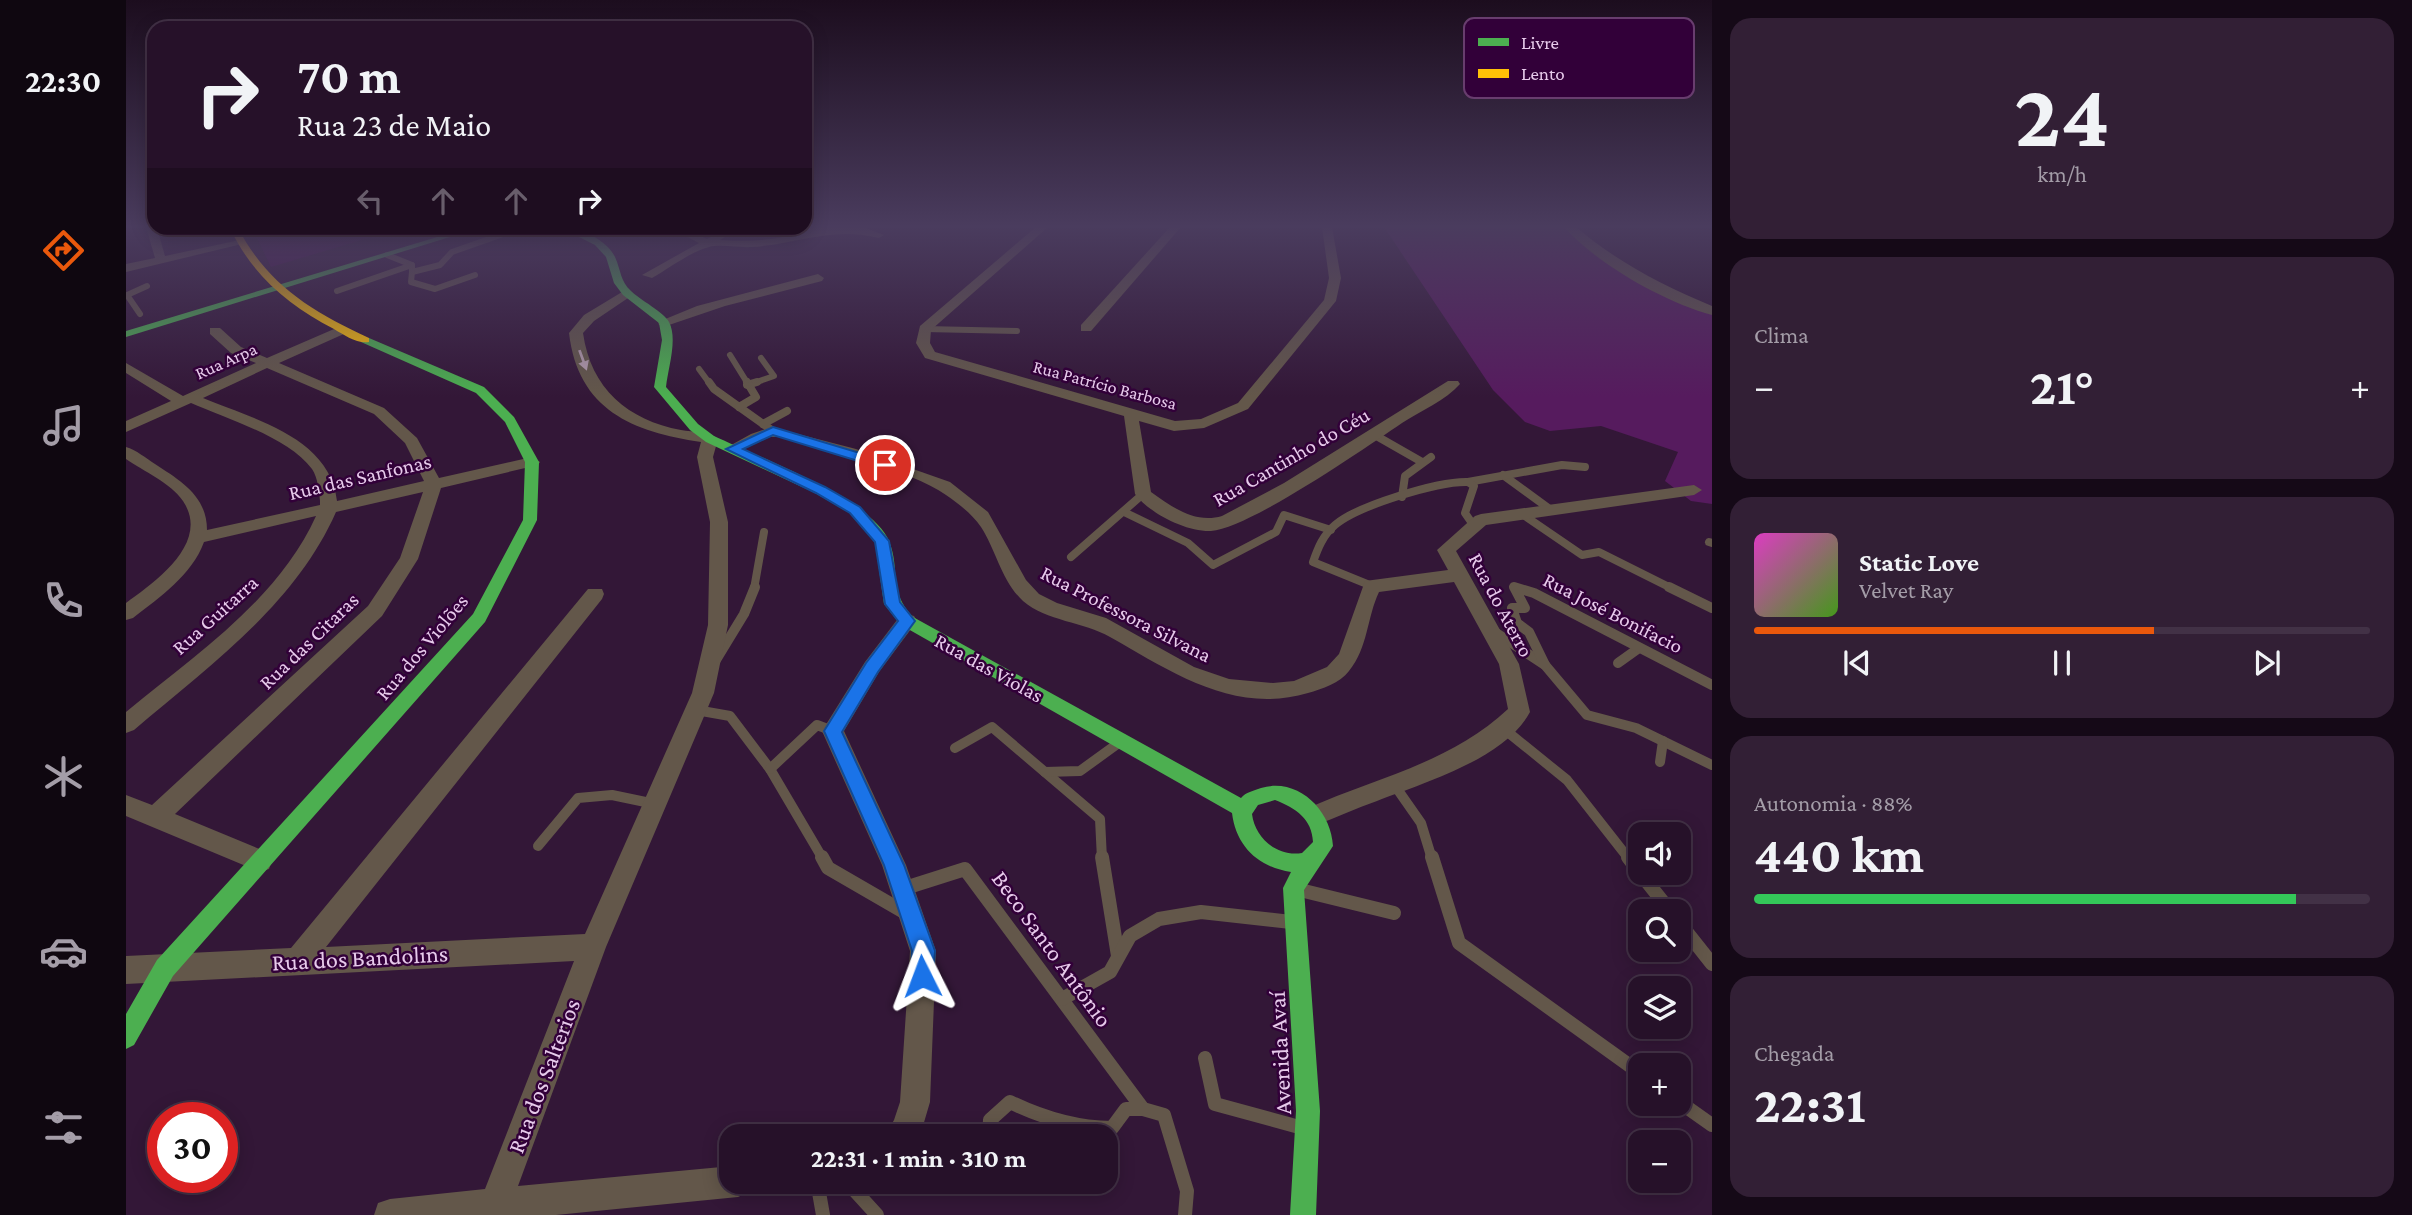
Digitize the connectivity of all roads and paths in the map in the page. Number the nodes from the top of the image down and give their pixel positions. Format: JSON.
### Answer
{"nodes":[{"id":1,"x":251,"y":284,"type":"edge"},
{"id":2,"x":258,"y":284,"type":"edge"},
{"id":3,"x":277,"y":284,"type":"edge"},
{"id":4,"x":360,"y":284,"type":"edge"},
{"id":5,"x":413,"y":284,"type":"edge"},
{"id":6,"x":456,"y":284,"type":"edge"},
{"id":7,"x":619,"y":284,"type":"edge"},
{"id":8,"x":795,"y":284,"type":"edge"},
{"id":9,"x":978,"y":284,"type":"edge"},
{"id":10,"x":1125,"y":284,"type":"edge"},
{"id":11,"x":1334,"y":284,"type":"edge"},
{"id":12,"x":1652,"y":284,"type":"edge"},
{"id":13,"x":147,"y":286,"type":"dead end"},
{"id":14,"x":337,"y":290,"type":"dead end"},
{"id":15,"x":627,"y":293,"type":"junction"},
{"id":16,"x":1712,"y":311,"type":"edge"},
{"id":17,"x":133,"y":316,"type":"edge"},
{"id":18,"x":664,"y":323,"type":"junction"},
{"id":19,"x":152,"y":326,"type":"junction"},
{"id":20,"x":1086,"y":328,"type":"dead end"},
{"id":21,"x":925,"y":329,"type":"junction"},
{"id":22,"x":341,"y":330,"type":"junction"},
{"id":23,"x":215,"y":331,"type":"dead end"},
{"id":24,"x":1017,"y":331,"type":"dead end"},
{"id":25,"x":126,"y":334,"type":"edge"},
{"id":26,"x":730,"y":355,"type":"dead end"},
{"id":27,"x":761,"y":358,"type":"dead end"},
{"id":28,"x":266,"y":364,"type":"junction"},
{"id":29,"x":126,"y":367,"type":"edge"},
{"id":30,"x":699,"y":369,"type":"dead end"},
{"id":31,"x":1453,"y":384,"type":"dead end"},
{"id":32,"x":747,"y":385,"type":"junction"},
{"id":33,"x":187,"y":400,"type":"junction"},
{"id":34,"x":739,"y":407,"type":"junction"},
{"id":35,"x":787,"y":411,"type":"dead end"},
{"id":36,"x":1131,"y":415,"type":"junction"},
{"id":37,"x":768,"y":427,"type":"junction"},
{"id":38,"x":126,"y":428,"type":"edge"},
{"id":39,"x":1373,"y":434,"type":"junction"},
{"id":40,"x":710,"y":439,"type":"junction"},
{"id":41,"x":732,"y":449,"type":"junction"},
{"id":42,"x":126,"y":452,"type":"edge"},
{"id":43,"x":1431,"y":457,"type":"dead end"},
{"id":44,"x":532,"y":461,"type":"junction"},
{"id":45,"x":1422,"y":462,"type":"junction"},
{"id":46,"x":1585,"y":467,"type":"dead end"},
{"id":47,"x":1503,"y":475,"type":"junction"},
{"id":48,"x":1468,"y":482,"type":"junction"},
{"id":49,"x":434,"y":484,"type":"junction"},
{"id":50,"x":1694,"y":490,"type":"dead end"},
{"id":51,"x":1143,"y":494,"type":"junction"},
{"id":52,"x":1402,"y":497,"type":"junction"},
{"id":53,"x":330,"y":508,"type":"junction"},
{"id":54,"x":1551,"y":510,"type":"junction"},
{"id":55,"x":1124,"y":512,"type":"junction"},
{"id":56,"x":1522,"y":514,"type":"junction"},
{"id":57,"x":1474,"y":526,"type":"junction"},
{"id":58,"x":1331,"y":530,"type":"junction"},
{"id":59,"x":764,"y":532,"type":"dead end"},
{"id":60,"x":198,"y":538,"type":"junction"},
{"id":61,"x":1071,"y":557,"type":"dead end"},
{"id":62,"x":1460,"y":575,"type":"junction"},
{"id":63,"x":1372,"y":586,"type":"junction"},
{"id":64,"x":595,"y":594,"type":"dead end"},
{"id":65,"x":1712,"y":608,"type":"edge"},
{"id":66,"x":126,"y":613,"type":"edge"},
{"id":67,"x":907,"y":621,"type":"junction"},
{"id":68,"x":1490,"y":630,"type":"junction"},
{"id":69,"x":1639,"y":648,"type":"junction"},
{"id":70,"x":1618,"y":663,"type":"dead end"},
{"id":71,"x":1545,"y":665,"type":"junction"},
{"id":72,"x":707,"y":676,"type":"junction"},
{"id":73,"x":1712,"y":685,"type":"edge"},
{"id":74,"x":695,"y":710,"type":"junction"},
{"id":75,"x":126,"y":724,"type":"edge"},
{"id":76,"x":1504,"y":729,"type":"junction"},
{"id":77,"x":833,"y":731,"type":"junction"},
{"id":78,"x":1121,"y":741,"type":"junction"},
{"id":79,"x":1663,"y":741,"type":"junction"},
{"id":80,"x":955,"y":748,"type":"dead end"},
{"id":81,"x":1660,"y":762,"type":"dead end"},
{"id":82,"x":1712,"y":765,"type":"edge"},
{"id":83,"x":770,"y":769,"type":"junction"},
{"id":84,"x":1045,"y":772,"type":"junction"},
{"id":85,"x":1392,"y":783,"type":"junction"},
{"id":86,"x":655,"y":804,"type":"junction"},
{"id":87,"x":1246,"y":804,"type":"junction"},
{"id":88,"x":126,"y":805,"type":"edge"},
{"id":89,"x":1316,"y":815,"type":"junction"},
{"id":90,"x":155,"y":818,"type":"junction"},
{"id":91,"x":538,"y":846,"type":"dead end"},
{"id":92,"x":1268,"y":856,"type":"junction"},
{"id":93,"x":1628,"y":858,"type":"edge"},
{"id":94,"x":260,"y":860,"type":"junction"},
{"id":95,"x":1310,"y":860,"type":"junction"},
{"id":96,"x":1650,"y":885,"type":"edge"},
{"id":97,"x":1293,"y":888,"type":"junction"},
{"id":98,"x":902,"y":889,"type":"junction"},
{"id":99,"x":1661,"y":899,"type":"edge"},
{"id":100,"x":1394,"y":913,"type":"dead end"},
{"id":101,"x":911,"y":916,"type":"junction"},
{"id":102,"x":1295,"y":922,"type":"junction"},
{"id":103,"x":1691,"y":937,"type":"edge"},
{"id":104,"x":593,"y":947,"type":"junction"},
{"id":105,"x":1118,"y":956,"type":"junction"},
{"id":106,"x":298,"y":961,"type":"junction"},
{"id":107,"x":1712,"y":964,"type":"edge"},
{"id":108,"x":165,"y":968,"type":"junction"},
{"id":109,"x":126,"y":970,"type":"edge"},
{"id":110,"x":1062,"y":999,"type":"junction"},
{"id":111,"x":126,"y":1037,"type":"edge"},
{"id":112,"x":1205,"y":1058,"type":"dead end"},
{"id":113,"x":1628,"y":1064,"type":"edge"},
{"id":114,"x":1143,"y":1109,"type":"junction"},
{"id":115,"x":1691,"y":1110,"type":"edge"},
{"id":116,"x":906,"y":1124,"type":"edge"},
{"id":117,"x":990,"y":1124,"type":"edge"},
{"id":118,"x":1074,"y":1124,"type":"edge"},
{"id":119,"x":1115,"y":1124,"type":"edge"},
{"id":120,"x":1712,"y":1125,"type":"edge"},
{"id":121,"x":1307,"y":1129,"type":"junction"},
{"id":122,"x":719,"y":1183,"type":"edge"},
{"id":123,"x":819,"y":1194,"type":"edge"},
{"id":124,"x":858,"y":1194,"type":"edge"},
{"id":125,"x":495,"y":1205,"type":"junction"},
{"id":126,"x":390,"y":1215,"type":"edge"},
{"id":127,"x":823,"y":1215,"type":"edge"},
{"id":128,"x":877,"y":1215,"type":"edge"},
{"id":129,"x":1185,"y":1215,"type":"edge"},
{"id":130,"x":1303,"y":1215,"type":"edge"}],
"edges":[{"from":1,"to":17,"type":"street"},
{"from":2,"to":19,"type":"street"},
{"from":3,"to":22,"type":"street"},
{"from":4,"to":14,"type":"lane"},
{"from":5,"to":6,"type":"lane"},
{"from":7,"to":15,"type":"street"},
{"from":8,"to":18,"type":"street"},
{"from":9,"to":21,"type":"street"},
{"from":10,"to":20,"type":"street"},
{"from":11,"to":36,"type":"street","name":"Rua Patrício Barbosa"},
{"from":12,"to":16,"type":"street"},
{"from":13,"to":17,"type":"lane"},
{"from":15,"to":18,"type":"street"},
{"from":15,"to":40,"type":"street","one_way":true},
{"from":17,"to":19,"type":"street"},
{"from":18,"to":40,"type":"street"},
{"from":19,"to":25,"type":"street"},
{"from":21,"to":24,"type":"lane"},
{"from":21,"to":36,"type":"street","name":"Rua Patrício Barbosa"},
{"from":22,"to":28,"type":"street","name":"Rua Arpa"},
{"from":22,"to":44,"type":"street"},
{"from":23,"to":28,"type":"street"},
{"from":26,"to":32,"type":"lane"},
{"from":27,"to":32,"type":"lane"},
{"from":28,"to":33,"type":"street","name":"Rua Arpa"},
{"from":28,"to":49,"type":"street"},
{"from":29,"to":33,"type":"street"},
{"from":30,"to":34,"type":"lane"},
{"from":31,"to":39,"type":"street","name":"Rua Cantinho do Céu"},
{"from":32,"to":34,"type":"lane"},
{"from":33,"to":38,"type":"street","name":"Rua Arpa"},
{"from":33,"to":53,"type":"street"},
{"from":34,"to":37,"type":"lane"},
{"from":35,"to":37,"type":"lane"},
{"from":36,"to":51,"type":"street"},
{"from":37,"to":41,"type":"street"},
{"from":37,"to":63,"type":"street","name":"Rua Professora Silvana"},
{"from":39,"to":45,"type":"lane"},
{"from":39,"to":51,"type":"street","name":"Rua Cantinho do Céu"},
{"from":40,"to":41,"type":"street"},
{"from":40,"to":72,"type":"street"},
{"from":41,"to":67,"type":"street"},
{"from":42,"to":60,"type":"street"},
{"from":43,"to":45,"type":"lane"},
{"from":44,"to":49,"type":"street","name":"Rua das Sanfonas"},
{"from":44,"to":94,"type":"street","name":"Rua dos Violões"},
{"from":45,"to":52,"type":"lane"},
{"from":46,"to":47,"type":"lane"},
{"from":47,"to":48,"type":"lane"},
{"from":47,"to":54,"type":"lane"},
{"from":48,"to":52,"type":"lane"},
{"from":48,"to":57,"type":"lane"},
{"from":49,"to":53,"type":"street","name":"Rua das Sanfonas"},
{"from":49,"to":90,"type":"street","name":"Rua das Citaras"},
{"from":50,"to":54,"type":"street","name":"Rua do Aterro"},
{"from":51,"to":55,"type":"lane"},
{"from":52,"to":58,"type":"lane"},
{"from":53,"to":60,"type":"street","name":"Rua das Sanfonas"},
{"from":53,"to":75,"type":"street","name":"Rua Guitarra"},
{"from":54,"to":56,"type":"street","name":"Rua do Aterro"},
{"from":55,"to":58,"type":"lane"},
{"from":55,"to":61,"type":"lane"},
{"from":56,"to":57,"type":"street","name":"Rua do Aterro"},
{"from":56,"to":65,"type":"lane"},
{"from":57,"to":62,"type":"street","name":"Rua do Aterro"},
{"from":58,"to":63,"type":"lane"},
{"from":59,"to":72,"type":"lane"},
{"from":60,"to":66,"type":"street"},
{"from":62,"to":63,"type":"street"},
{"from":62,"to":68,"type":"street","name":"Rua do Aterro"},
{"from":64,"to":106,"type":"street"},
{"from":67,"to":77,"type":"street"},
{"from":67,"to":78,"type":"street","name":"Rua das Violas"},
{"from":68,"to":71,"type":"lane"},
{"from":68,"to":76,"type":"street","name":"Rua do Aterro"},
{"from":69,"to":70,"type":"lane"},
{"from":69,"to":71,"type":"lane","name":"Rua José Bonifacio"},
{"from":69,"to":73,"type":"lane","name":"Rua José Bonifacio"},
{"from":71,"to":79,"type":"lane"},
{"from":72,"to":74,"type":"street"},
{"from":74,"to":83,"type":"lane"},
{"from":74,"to":86,"type":"street"},
{"from":76,"to":85,"type":"street"},
{"from":76,"to":93,"type":"lane"},
{"from":77,"to":83,"type":"lane"},
{"from":77,"to":98,"type":"street"},
{"from":78,"to":84,"type":"lane"},
{"from":78,"to":87,"type":"street","name":"Rua das Violas"},
{"from":79,"to":81,"type":"lane"},
{"from":79,"to":82,"type":"lane"},
{"from":80,"to":84,"type":"lane"},
{"from":83,"to":101,"type":"lane"},
{"from":84,"to":105,"type":"lane"},
{"from":85,"to":89,"type":"street"},
{"from":85,"to":113,"type":"lane"},
{"from":86,"to":91,"type":"lane"},
{"from":86,"to":104,"type":"street"},
{"from":87,"to":89,"type":"street"},
{"from":87,"to":92,"type":"street"},
{"from":88,"to":90,"type":"street"},
{"from":89,"to":95,"type":"street"},
{"from":90,"to":94,"type":"street"},
{"from":92,"to":95,"type":"street"},
{"from":92,"to":97,"type":"street"},
{"from":94,"to":108,"type":"street","name":"Rua dos Violões"},
{"from":95,"to":97,"type":"street"},
{"from":96,"to":99,"type":"lane"},
{"from":97,"to":100,"type":"lane"},
{"from":97,"to":102,"type":"street","name":"Avenida Avaí"},
{"from":98,"to":101,"type":"street"},
{"from":98,"to":110,"type":"lane","name":"Beco Santo Antônio"},
{"from":101,"to":116,"type":"street"},
{"from":102,"to":105,"type":"lane"},
{"from":102,"to":121,"type":"street","name":"Avenida Avaí"},
{"from":103,"to":107,"type":"lane"},
{"from":104,"to":106,"type":"street","name":"Rua dos Bandolins"},
{"from":104,"to":125,"type":"street","name":"Rua dos Salterios"},
{"from":105,"to":110,"type":"lane"},
{"from":106,"to":108,"type":"street","name":"Rua dos Bandolins"},
{"from":108,"to":109,"type":"street","name":"Rua dos Bandolins"},
{"from":108,"to":111,"type":"street","name":"Rua dos Violões"},
{"from":110,"to":114,"type":"lane","name":"Beco Santo Antônio"},
{"from":112,"to":121,"type":"lane"},
{"from":114,"to":119,"type":"lane"},
{"from":114,"to":129,"type":"lane","name":"Beco Santo Antônio"},
{"from":115,"to":120,"type":"lane"},
{"from":117,"to":118,"type":"lane"},
{"from":121,"to":130,"type":"street","name":"Avenida Avaí"},
{"from":122,"to":125,"type":"street"},
{"from":123,"to":127,"type":"lane"},
{"from":124,"to":128,"type":"lane"},
{"from":125,"to":126,"type":"street"}]}
